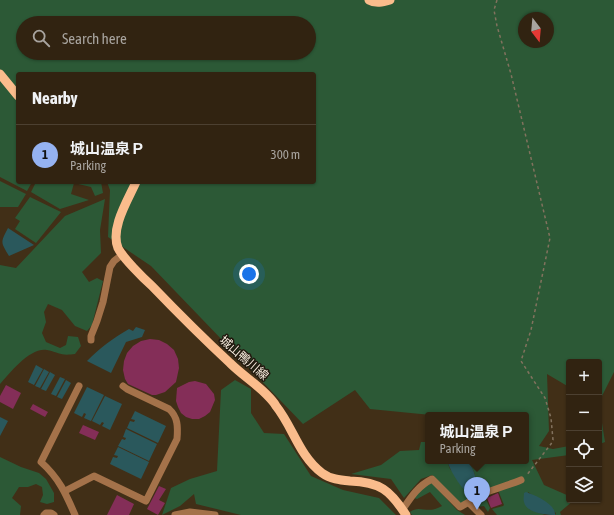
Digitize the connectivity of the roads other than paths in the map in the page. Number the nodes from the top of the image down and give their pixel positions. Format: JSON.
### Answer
{"nodes":[{"id":1,"x":369,"y":0,"type":"edge"},
{"id":2,"x":390,"y":0,"type":"edge"},
{"id":3,"x":0,"y":74,"type":"edge"},
{"id":4,"x":16,"y":94,"type":"edge"},
{"id":5,"x":135,"y":184,"type":"edge"},
{"id":6,"x":123,"y":254,"type":"junction"},
{"id":7,"x":91,"y":340,"type":"dead end"},
{"id":8,"x":79,"y":386,"type":"dead end"},
{"id":9,"x":123,"y":386,"type":"dead end"},
{"id":10,"x":521,"y":480,"type":"road end"},
{"id":11,"x":65,"y":492,"type":"junction"},
{"id":12,"x":469,"y":503,"type":"junction"},
{"id":13,"x":404,"y":512,"type":"edge"},
{"id":14,"x":44,"y":515,"type":"edge"},
{"id":15,"x":54,"y":515,"type":"edge"},
{"id":16,"x":75,"y":515,"type":"edge"},
{"id":17,"x":174,"y":515,"type":"edge"},
{"id":18,"x":215,"y":515,"type":"edge"},
{"id":19,"x":481,"y":515,"type":"edge"}],
"edges":[{"from":1,"to":2,"type":"main road"},
{"from":3,"to":4,"type":"main road"},
{"from":5,"to":6,"type":"main road","name":"城山鴨川線"},
{"from":6,"to":7,"type":"street"},
{"from":6,"to":13,"type":"main road","name":"城山鴨川線"},
{"from":8,"to":11,"type":"street"},
{"from":9,"to":11,"type":"street"},
{"from":10,"to":12,"type":"street"},
{"from":11,"to":16,"type":"street"},
{"from":12,"to":13,"type":"street"},
{"from":12,"to":19,"type":"street"},
{"from":14,"to":15,"type":"street"},
{"from":17,"to":18,"type":"street"}]}
